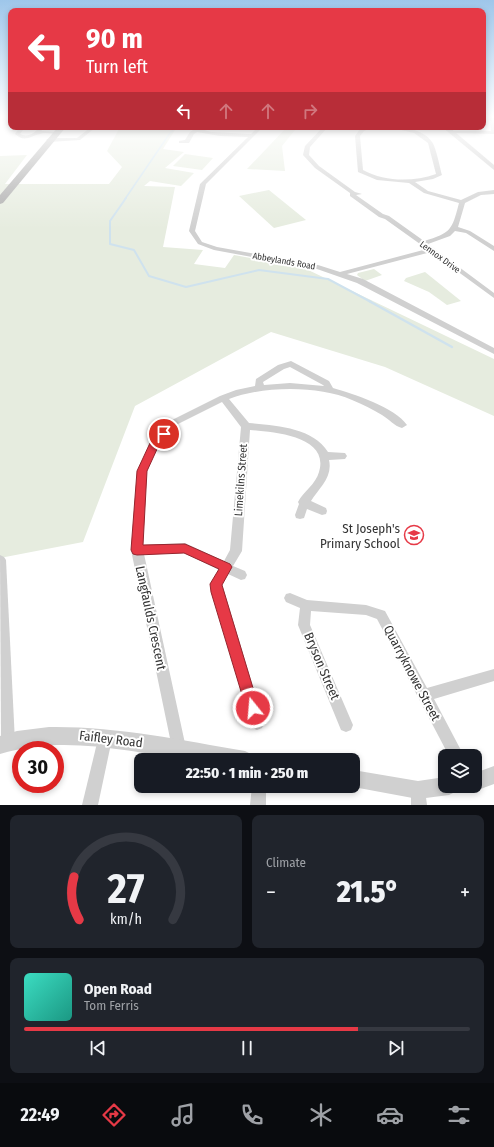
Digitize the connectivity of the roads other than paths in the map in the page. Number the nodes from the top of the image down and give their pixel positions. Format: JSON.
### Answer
{"nodes":[{"id":1,"x":38,"y":155,"type":"edge"},
{"id":2,"x":233,"y":155,"type":"edge"},
{"id":3,"x":306,"y":155,"type":"edge"},
{"id":4,"x":359,"y":155,"type":"edge"},
{"id":5,"x":434,"y":155,"type":"edge"},
{"id":6,"x":478,"y":155,"type":"edge"},
{"id":7,"x":494,"y":168,"type":"edge"},
{"id":8,"x":411,"y":182,"type":"junction"},
{"id":9,"x":494,"y":192,"type":"edge"},
{"id":10,"x":0,"y":201,"type":"edge"},
{"id":11,"x":462,"y":202,"type":"junction"},
{"id":12,"x":456,"y":228,"type":"junction"},
{"id":13,"x":423,"y":244,"type":"junction"},
{"id":14,"x":494,"y":249,"type":"edge"},
{"id":15,"x":432,"y":250,"type":"junction"},
{"id":16,"x":342,"y":274,"type":"junction"},
{"id":17,"x":494,"y":296,"type":"edge"},
{"id":18,"x":494,"y":351,"type":"edge"},
{"id":19,"x":260,"y":388,"type":"junction"},
{"id":20,"x":330,"y":390,"type":"junction"},
{"id":21,"x":223,"y":398,"type":"junction"},
{"id":22,"x":402,"y":425,"type":"dead end"},
{"id":23,"x":246,"y":426,"type":"junction"},
{"id":24,"x":325,"y":456,"type":"junction"},
{"id":25,"x":342,"y":456,"type":"dead end"},
{"id":26,"x":303,"y":502,"type":"junction"},
{"id":27,"x":322,"y":511,"type":"dead end"},
{"id":28,"x":300,"y":515,"type":"dead end"},
{"id":29,"x":137,"y":550,"type":"junction"},
{"id":30,"x":0,"y":560,"type":"edge"},
{"id":31,"x":226,"y":567,"type":"junction"},
{"id":32,"x":241,"y":575,"type":"dead end"},
{"id":33,"x":290,"y":598,"type":"dead end"},
{"id":34,"x":306,"y":605,"type":"junction"},
{"id":35,"x":494,"y":675,"type":"edge"},
{"id":36,"x":425,"y":695,"type":"junction"},
{"id":37,"x":257,"y":722,"type":"dead end"},
{"id":38,"x":346,"y":725,"type":"dead end"},
{"id":39,"x":105,"y":739,"type":"junction"},
{"id":40,"x":4,"y":743,"type":"edge"},
{"id":41,"x":179,"y":748,"type":"junction"},
{"id":42,"x":453,"y":749,"type":"edge"},
{"id":43,"x":206,"y":753,"type":"edge"},
{"id":44,"x":494,"y":775,"type":"edge"},
{"id":45,"x":482,"y":779,"type":"edge"},
{"id":46,"x":360,"y":781,"type":"edge"},
{"id":47,"x":438,"y":790,"type":"edge"},
{"id":48,"x":259,"y":793,"type":"edge"},
{"id":49,"x":419,"y":798,"type":"edge"},
{"id":50,"x":90,"y":805,"type":"edge"},
{"id":51,"x":258,"y":805,"type":"edge"}],
"edges":[{"from":1,"to":10,"type":"main road"},
{"from":2,"to":16,"type":"street","name":"Abbeylands Road"},
{"from":3,"to":13,"type":"street","name":"Lennox Drive"},
{"from":4,"to":8,"type":"street"},
{"from":5,"to":8,"type":"street"},
{"from":6,"to":7,"type":"street"},
{"from":8,"to":11,"type":"street"},
{"from":9,"to":11,"type":"street"},
{"from":11,"to":12,"type":"street"},
{"from":12,"to":13,"type":"street"},
{"from":12,"to":14,"type":"street"},
{"from":13,"to":15,"type":"street","name":"Lennox Drive"},
{"from":15,"to":16,"type":"street"},
{"from":15,"to":17,"type":"street","name":"Lennox Drive"},
{"from":16,"to":18,"type":"street","name":"Abbeylands Road"},
{"from":19,"to":20,"type":"street","name":"Langfaulds Crescent"},
{"from":19,"to":20,"type":"street","name":"Langfaulds Crescent"},
{"from":19,"to":21,"type":"street","name":"Langfaulds Crescent"},
{"from":20,"to":22,"type":"street","name":"Langfaulds Crescent"},
{"from":21,"to":23,"type":"street"},
{"from":21,"to":29,"type":"street","name":"Langfaulds Crescent"},
{"from":23,"to":24,"type":"street"},
{"from":23,"to":31,"type":"street","name":"Limekilns Street"},
{"from":24,"to":25,"type":"street"},
{"from":24,"to":26,"type":"street"},
{"from":26,"to":27,"type":"street"},
{"from":26,"to":28,"type":"street"},
{"from":29,"to":31,"type":"street"},
{"from":29,"to":41,"type":"street","name":"Langfaulds Crescent"},
{"from":30,"to":40,"type":"street"},
{"from":31,"to":32,"type":"street"},
{"from":31,"to":37,"type":"street","name":"Limekilns Street"},
{"from":33,"to":34,"type":"street"},
{"from":34,"to":36,"type":"street","name":"Quarryknowe Street"},
{"from":34,"to":38,"type":"street","name":"Bryson Street"},
{"from":35,"to":36,"type":"street"},
{"from":36,"to":42,"type":"street","name":"Quarryknowe Street"},
{"from":39,"to":40,"type":"street","name":"Faifley Road"},
{"from":39,"to":41,"type":"street","name":"Faifley Road"},
{"from":39,"to":50,"type":"street"},
{"from":41,"to":43,"type":"street","name":"Faifley Road"},
{"from":44,"to":45,"type":"street"},
{"from":46,"to":49,"type":"street"},
{"from":47,"to":49,"type":"street"},
{"from":48,"to":51,"type":"street"}]}
